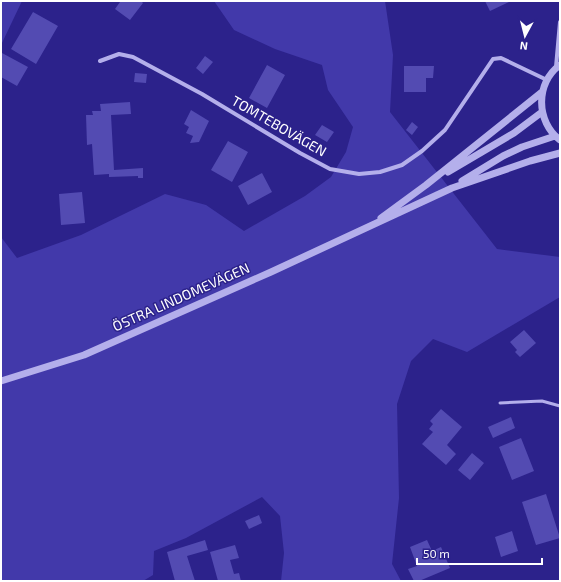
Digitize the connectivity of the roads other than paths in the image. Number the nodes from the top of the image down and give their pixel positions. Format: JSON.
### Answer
{"nodes":[{"id":1,"x":560,"y":22,"type":"edge"},
{"id":2,"x":100,"y":61,"type":"dead end"},
{"id":3,"x":558,"y":66,"type":"edge"},
{"id":4,"x":547,"y":80,"type":"junction"},
{"id":5,"x":542,"y":92,"type":"junction"},
{"id":6,"x":542,"y":112,"type":"junction"},
{"id":7,"x":558,"y":138,"type":"edge"},
{"id":8,"x":560,"y":153,"type":"edge"},
{"id":9,"x":426,"y":185,"type":"junction"},
{"id":10,"x":452,"y":188,"type":"junction"},
{"id":11,"x":368,"y":228,"type":"junction"},
{"id":12,"x":1,"y":381,"type":"edge"},
{"id":13,"x":500,"y":403,"type":"dead end"},
{"id":14,"x":560,"y":406,"type":"edge"}],
"edges":[{"from":1,"to":3,"type":"street"},
{"from":2,"to":4,"type":"street","name":"TOMTEBOVÄGEN"},
{"from":3,"to":4,"type":"street"},
{"from":4,"to":5,"type":"street"},
{"from":5,"to":6,"type":"street"},
{"from":5,"to":9,"type":"street","name":"ÖSTRA LINDOMEVÄGEN"},
{"from":6,"to":7,"type":"street"},
{"from":6,"to":9,"type":"street","name":"ÖSTRA LINDOMEVÄGEN"},
{"from":7,"to":10,"type":"street","name":"ÖSTRA LINDOMEVÄGEN"},
{"from":8,"to":10,"type":"street","name":"ÖSTRA LINDOMEVÄGEN"},
{"from":9,"to":11,"type":"street","name":"ÖSTRA LINDOMEVÄGEN"},
{"from":10,"to":11,"type":"street","name":"ÖSTRA LINDOMEVÄGEN"},
{"from":11,"to":12,"type":"street","name":"ÖSTRA LINDOMEVÄGEN"},
{"from":13,"to":14,"type":"lane"}]}
